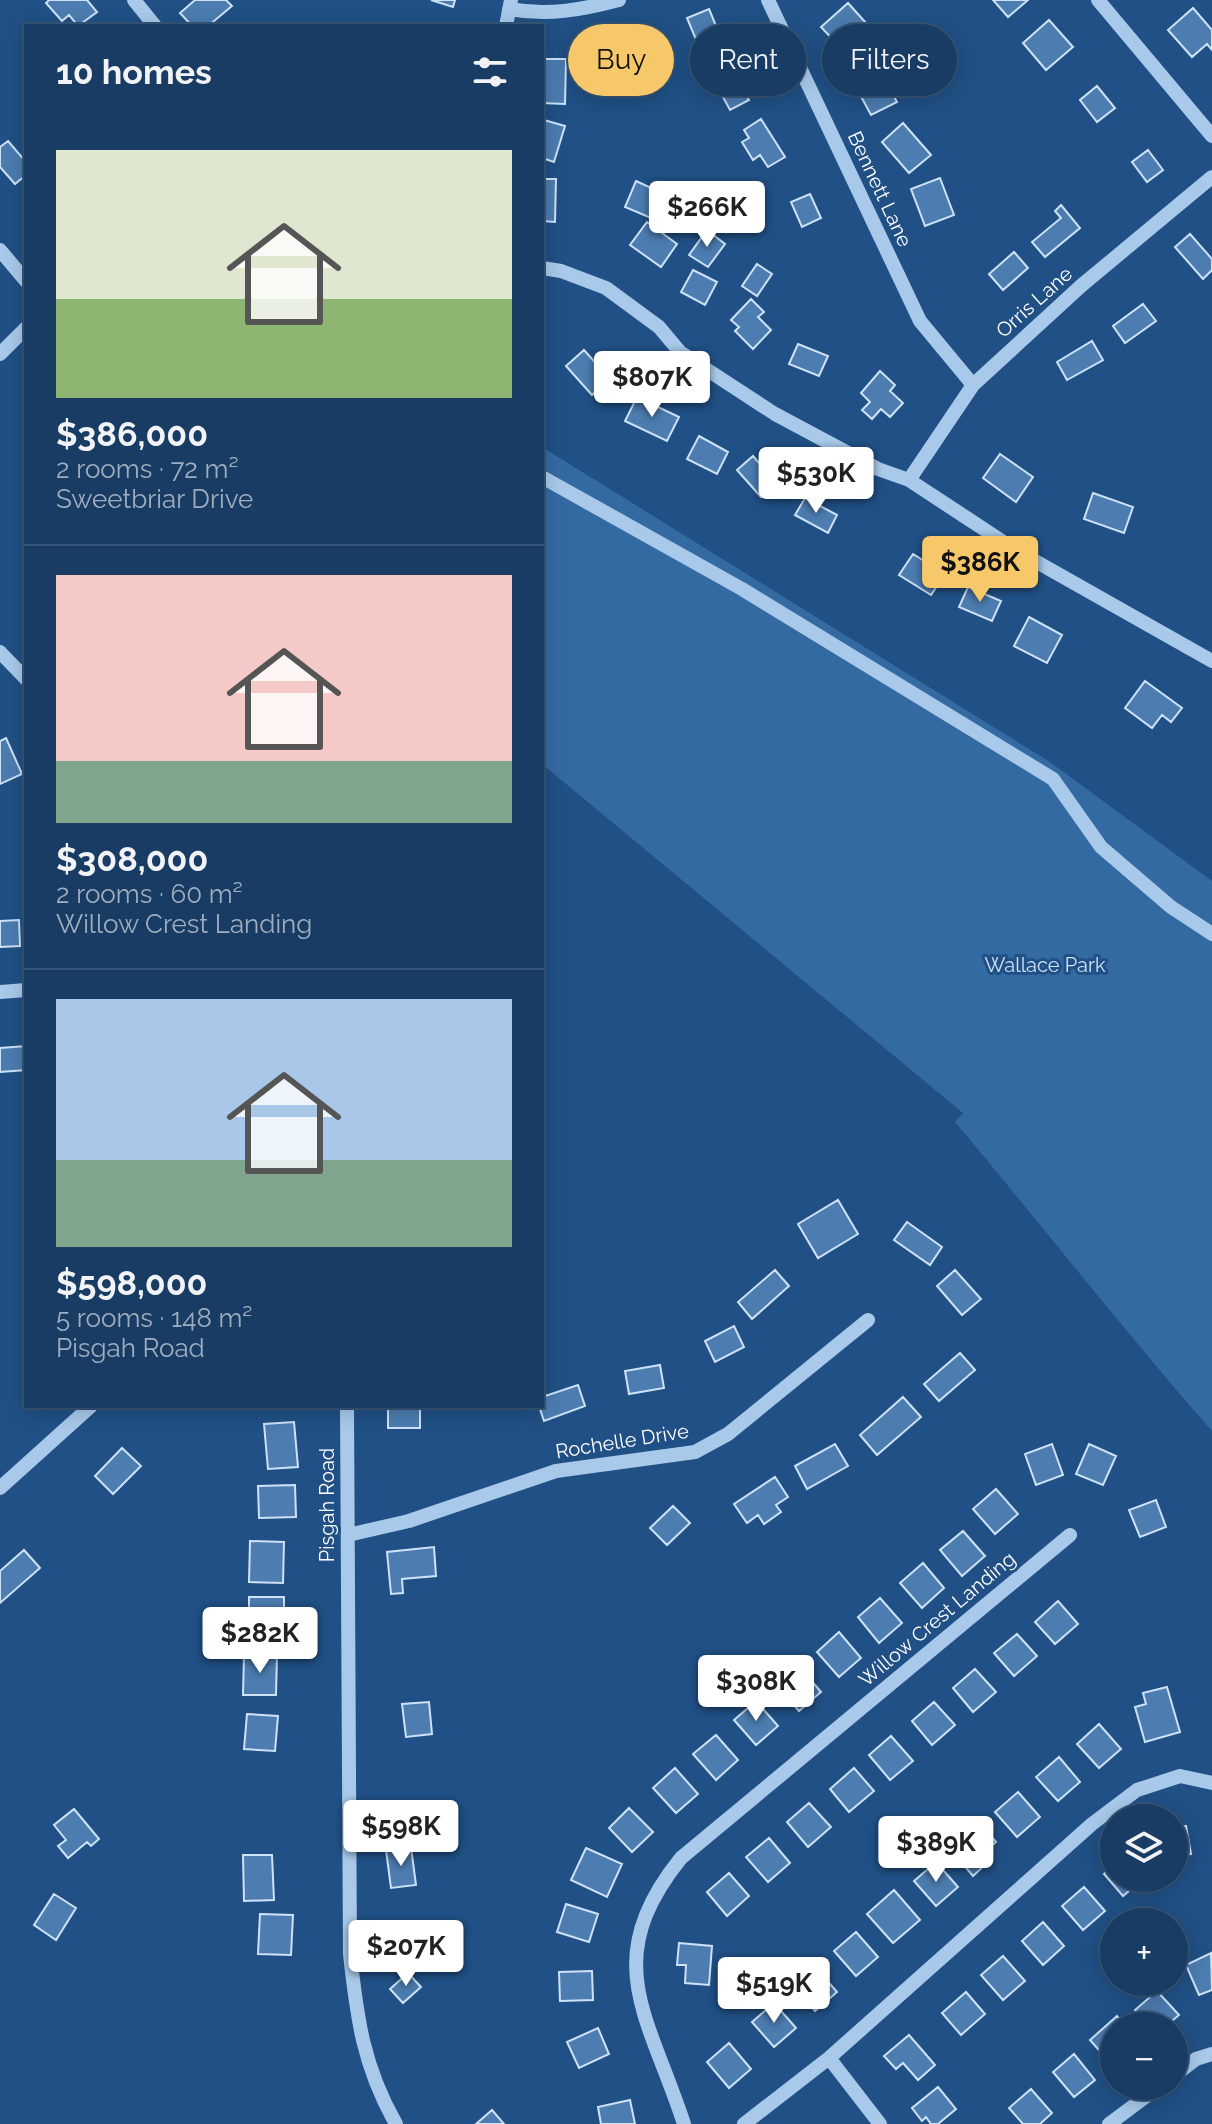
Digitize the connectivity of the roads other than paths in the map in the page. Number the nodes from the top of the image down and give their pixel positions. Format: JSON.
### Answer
{"nodes":[{"id":1,"x":619,"y":0,"type":"edge"},
{"id":2,"x":768,"y":0,"type":"edge"},
{"id":3,"x":1098,"y":0,"type":"edge"},
{"id":4,"x":139,"y":2,"type":"edge"},
{"id":5,"x":510,"y":5,"type":"edge"},
{"id":6,"x":154,"y":24,"type":"edge"},
{"id":7,"x":1212,"y":136,"type":"edge"},
{"id":8,"x":1212,"y":177,"type":"edge"},
{"id":9,"x":0,"y":250,"type":"edge"},
{"id":10,"x":544,"y":268,"type":"edge"},
{"id":11,"x":24,"y":279,"type":"edge"},
{"id":12,"x":24,"y":330,"type":"edge"},
{"id":13,"x":0,"y":354,"type":"edge"},
{"id":14,"x":973,"y":385,"type":"junction"},
{"id":15,"x":544,"y":478,"type":"edge"},
{"id":16,"x":909,"y":480,"type":"junction"},
{"id":17,"x":0,"y":652,"type":"edge"},
{"id":18,"x":1212,"y":661,"type":"edge"},
{"id":19,"x":24,"y":677,"type":"edge"},
{"id":20,"x":1212,"y":934,"type":"edge"},
{"id":21,"x":24,"y":990,"type":"edge"},
{"id":22,"x":0,"y":992,"type":"edge"},
{"id":23,"x":868,"y":1320,"type":"dead end"},
{"id":24,"x":89,"y":1408,"type":"edge"},
{"id":25,"x":347,"y":1408,"type":"edge"},
{"id":26,"x":0,"y":1488,"type":"edge"},
{"id":27,"x":348,"y":1535,"type":"junction"},
{"id":28,"x":1070,"y":1535,"type":"dead end"},
{"id":29,"x":1212,"y":1783,"type":"edge"},
{"id":30,"x":1212,"y":2054,"type":"edge"},
{"id":31,"x":829,"y":2058,"type":"junction"},
{"id":32,"x":1188,"y":2065,"type":"edge"},
{"id":33,"x":1141,"y":2100,"type":"edge"},
{"id":34,"x":396,"y":2124,"type":"edge"},
{"id":35,"x":684,"y":2124,"type":"edge"},
{"id":36,"x":744,"y":2124,"type":"edge"},
{"id":37,"x":880,"y":2124,"type":"edge"},
{"id":38,"x":1109,"y":2124,"type":"edge"}],
"edges":[{"from":1,"to":5,"type":"street"},
{"from":2,"to":14,"type":"street","name":"Bennett Lane"},
{"from":3,"to":7,"type":"street"},
{"from":4,"to":6,"type":"street"},
{"from":8,"to":14,"type":"street","name":"Orris Lane"},
{"from":9,"to":11,"type":"street"},
{"from":10,"to":16,"type":"street"},
{"from":12,"to":13,"type":"street"},
{"from":14,"to":16,"type":"street","name":"Orris Lane"},
{"from":15,"to":20,"type":"street"},
{"from":16,"to":18,"type":"street"},
{"from":17,"to":19,"type":"street"},
{"from":21,"to":22,"type":"street"},
{"from":23,"to":27,"type":"street","name":"Rochelle Drive"},
{"from":24,"to":26,"type":"street"},
{"from":25,"to":27,"type":"street","name":"Pisgah Road"},
{"from":27,"to":34,"type":"street","name":"Pisgah Road"},
{"from":28,"to":35,"type":"street","name":"Willow Crest Landing"},
{"from":29,"to":31,"type":"street"},
{"from":30,"to":32,"type":"street"},
{"from":31,"to":36,"type":"street"},
{"from":31,"to":37,"type":"street"},
{"from":33,"to":38,"type":"street"}]}
